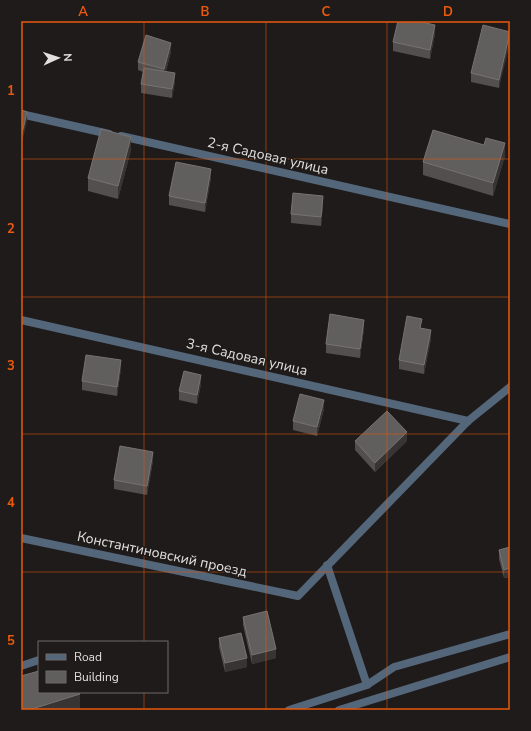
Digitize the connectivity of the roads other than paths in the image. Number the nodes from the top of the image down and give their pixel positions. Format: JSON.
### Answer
{"nodes":[{"id":1,"x":21,"y":114,"type":"edge"},
{"id":2,"x":510,"y":224,"type":"edge"},
{"id":3,"x":21,"y":320,"type":"edge"},
{"id":4,"x":510,"y":388,"type":"edge"},
{"id":5,"x":468,"y":420,"type":"junction"},
{"id":6,"x":21,"y":538,"type":"edge"},
{"id":7,"x":327,"y":565,"type":"junction"},
{"id":8,"x":510,"y":634,"type":"edge"},
{"id":9,"x":510,"y":657,"type":"edge"},
{"id":10,"x":38,"y":660,"type":"edge"},
{"id":11,"x":21,"y":666,"type":"edge"},
{"id":12,"x":367,"y":685,"type":"junction"},
{"id":13,"x":350,"y":708,"type":"edge"},
{"id":14,"x":289,"y":710,"type":"edge"},
{"id":15,"x":338,"y":710,"type":"edge"}],
"edges":[{"from":1,"to":2,"type":"street","name":"2-я Садовая улица"},
{"from":3,"to":5,"type":"street","name":"3-я Садовая улица"},
{"from":4,"to":5,"type":"street"},
{"from":5,"to":7,"type":"street"},
{"from":6,"to":7,"type":"street","name":"Константиновский проезд"},
{"from":7,"to":12,"type":"street"},
{"from":8,"to":12,"type":"street"},
{"from":9,"to":13,"type":"street"},
{"from":10,"to":11,"type":"street"},
{"from":12,"to":14,"type":"street"},
{"from":13,"to":15,"type":"street"}]}
